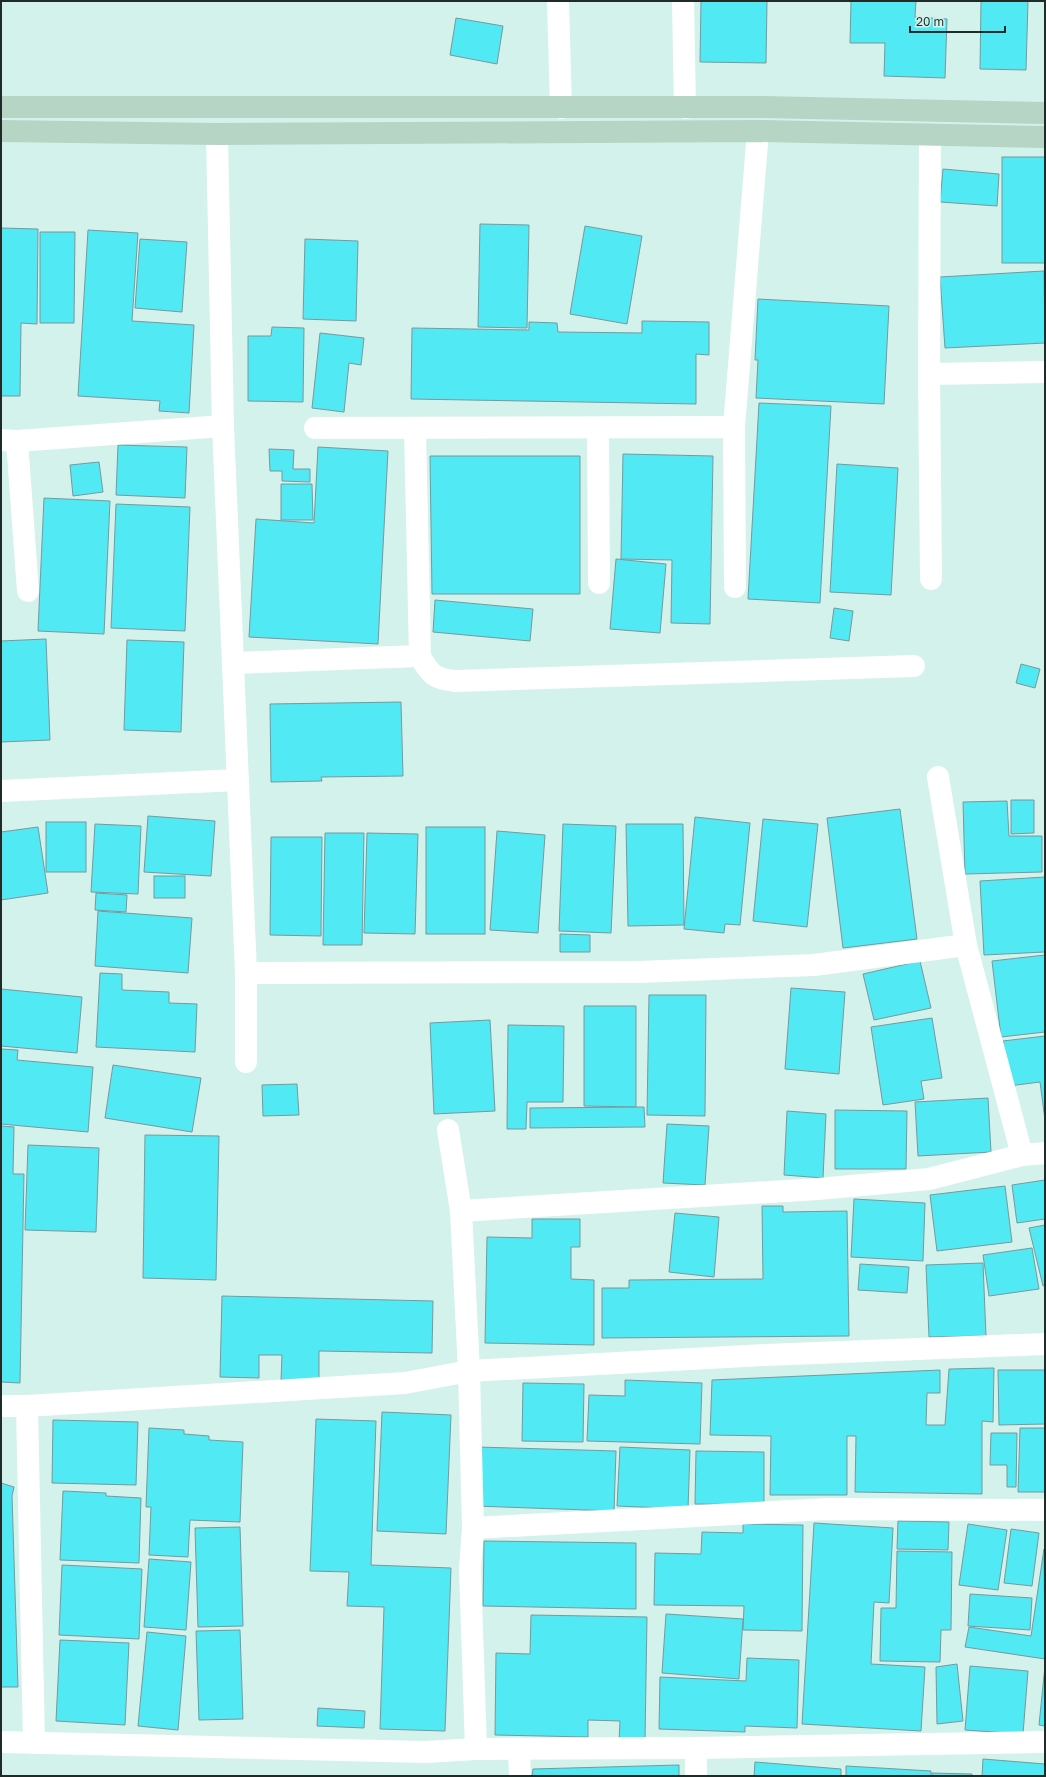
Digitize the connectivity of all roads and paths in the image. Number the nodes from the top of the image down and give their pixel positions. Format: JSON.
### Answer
{"nodes":[{"id":1,"x":558,"y":1,"type":"edge"},
{"id":2,"x":683,"y":1,"type":"edge"},
{"id":3,"x":1,"y":107,"type":"edge"},
{"id":4,"x":561,"y":108,"type":"junction"},
{"id":5,"x":685,"y":108,"type":"junction"},
{"id":6,"x":1045,"y":113,"type":"edge"},
{"id":7,"x":1,"y":131,"type":"edge"},
{"id":8,"x":758,"y":131,"type":"junction"},
{"id":9,"x":218,"y":134,"type":"junction"},
{"id":10,"x":930,"y":135,"type":"junction"},
{"id":11,"x":1045,"y":137,"type":"edge"},
{"id":12,"x":1045,"y":372,"type":"edge"},
{"id":13,"x":929,"y":374,"type":"junction"},
{"id":14,"x":223,"y":426,"type":"junction"},
{"id":15,"x":734,"y":427,"type":"junction"},
{"id":16,"x":315,"y":428,"type":"dead end"},
{"id":17,"x":415,"y":428,"type":"junction"},
{"id":18,"x":598,"y":428,"type":"junction"},
{"id":19,"x":9,"y":440,"type":"edge"},
{"id":20,"x":931,"y":579,"type":"dead end"},
{"id":21,"x":599,"y":583,"type":"dead end"},
{"id":22,"x":735,"y":587,"type":"dead end"},
{"id":23,"x":28,"y":591,"type":"dead end"},
{"id":24,"x":420,"y":656,"type":"junction"},
{"id":25,"x":234,"y":663,"type":"junction"},
{"id":26,"x":914,"y":666,"type":"dead end"},
{"id":27,"x":938,"y":778,"type":"dead end"},
{"id":28,"x":238,"y":780,"type":"junction"},
{"id":29,"x":1,"y":791,"type":"edge"},
{"id":30,"x":966,"y":944,"type":"junction"},
{"id":31,"x":246,"y":973,"type":"junction"},
{"id":32,"x":246,"y":1062,"type":"dead end"},
{"id":33,"x":448,"y":1130,"type":"dead end"},
{"id":34,"x":1045,"y":1153,"type":"edge"},
{"id":35,"x":1022,"y":1155,"type":"junction"},
{"id":36,"x":461,"y":1211,"type":"junction"},
{"id":37,"x":1045,"y":1344,"type":"edge"},
{"id":38,"x":469,"y":1371,"type":"junction"},
{"id":39,"x":1,"y":1406,"type":"edge"},
{"id":40,"x":27,"y":1406,"type":"junction"},
{"id":41,"x":1045,"y":1510,"type":"edge"},
{"id":42,"x":473,"y":1528,"type":"junction"},
{"id":43,"x":1,"y":1742,"type":"edge"},
{"id":44,"x":1045,"y":1742,"type":"edge"},
{"id":45,"x":34,"y":1743,"type":"junction"},
{"id":46,"x":696,"y":1748,"type":"junction"},
{"id":47,"x":476,"y":1749,"type":"junction"},
{"id":48,"x":519,"y":1750,"type":"junction"},
{"id":49,"x":520,"y":1776,"type":"edge"},
{"id":50,"x":696,"y":1776,"type":"edge"}],
"edges":[{"from":1,"to":4,"type":"street"},
{"from":2,"to":5,"type":"street"},
{"from":3,"to":4,"type":"street"},
{"from":4,"to":5,"type":"street"},
{"from":5,"to":6,"type":"street"},
{"from":7,"to":9,"type":"street"},
{"from":8,"to":9,"type":"street"},
{"from":8,"to":10,"type":"street"},
{"from":8,"to":15,"type":"street"},
{"from":9,"to":14,"type":"street"},
{"from":10,"to":11,"type":"street"},
{"from":10,"to":13,"type":"street"},
{"from":12,"to":13,"type":"street"},
{"from":13,"to":20,"type":"street"},
{"from":14,"to":19,"type":"street"},
{"from":14,"to":25,"type":"street"},
{"from":15,"to":18,"type":"street"},
{"from":15,"to":22,"type":"street"},
{"from":16,"to":17,"type":"street"},
{"from":17,"to":18,"type":"street"},
{"from":17,"to":24,"type":"street"},
{"from":18,"to":21,"type":"street"},
{"from":19,"to":23,"type":"street"},
{"from":24,"to":25,"type":"street"},
{"from":24,"to":26,"type":"street"},
{"from":25,"to":28,"type":"street"},
{"from":27,"to":30,"type":"street"},
{"from":28,"to":29,"type":"street"},
{"from":28,"to":31,"type":"street"},
{"from":30,"to":31,"type":"street"},
{"from":30,"to":35,"type":"street"},
{"from":31,"to":32,"type":"street"},
{"from":33,"to":36,"type":"street"},
{"from":34,"to":35,"type":"street"},
{"from":35,"to":36,"type":"street"},
{"from":36,"to":38,"type":"street"},
{"from":37,"to":38,"type":"street"},
{"from":38,"to":40,"type":"street"},
{"from":38,"to":42,"type":"street"},
{"from":39,"to":40,"type":"street"},
{"from":40,"to":45,"type":"street"},
{"from":41,"to":42,"type":"street"},
{"from":42,"to":47,"type":"street"},
{"from":43,"to":45,"type":"street"},
{"from":44,"to":46,"type":"street"},
{"from":45,"to":47,"type":"street"},
{"from":46,"to":48,"type":"street"},
{"from":46,"to":50,"type":"street"},
{"from":47,"to":48,"type":"street"},
{"from":48,"to":49,"type":"street"}]}
